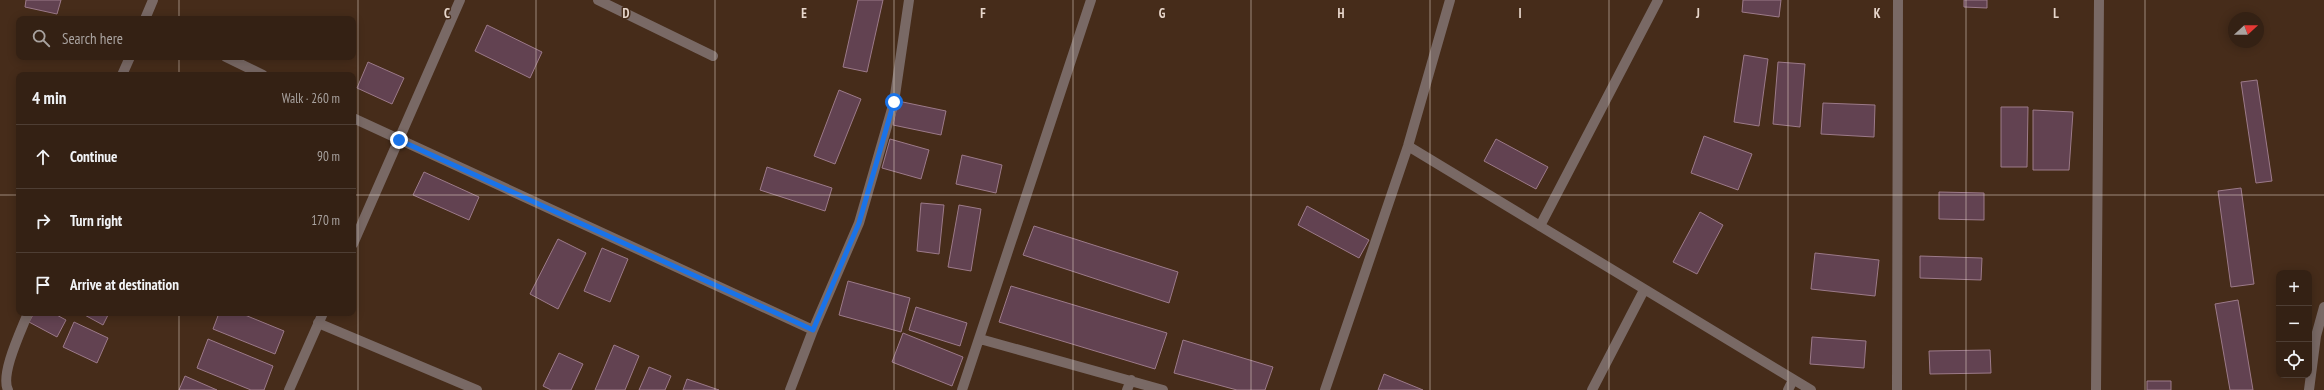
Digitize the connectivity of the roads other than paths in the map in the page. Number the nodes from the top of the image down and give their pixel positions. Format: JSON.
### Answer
{"nodes":[{"id":1,"x":153,"y":0,"type":"edge"},
{"id":2,"x":460,"y":0,"type":"edge"},
{"id":3,"x":598,"y":0,"type":"edge"},
{"id":4,"x":909,"y":0,"type":"edge"},
{"id":5,"x":1092,"y":0,"type":"edge"},
{"id":6,"x":1450,"y":0,"type":"edge"},
{"id":7,"x":1658,"y":0,"type":"edge"},
{"id":8,"x":1898,"y":0,"type":"edge"},
{"id":9,"x":2098,"y":0,"type":"edge"},
{"id":10,"x":146,"y":16,"type":"edge"},
{"id":11,"x":713,"y":56,"type":"dead end"},
{"id":12,"x":129,"y":60,"type":"edge"},
{"id":13,"x":232,"y":60,"type":"edge"},
{"id":14,"x":123,"y":72,"type":"edge"},
{"id":15,"x":257,"y":72,"type":"edge"},
{"id":16,"x":356,"y":119,"type":"edge"},
{"id":17,"x":399,"y":140,"type":"junction"},
{"id":18,"x":1408,"y":146,"type":"junction"},
{"id":19,"x":1540,"y":226,"type":"junction"},
{"id":20,"x":356,"y":237,"type":"edge"},
{"id":21,"x":1644,"y":290,"type":"junction"},
{"id":22,"x":2324,"y":308,"type":"edge"},
{"id":23,"x":27,"y":316,"type":"edge"},
{"id":24,"x":322,"y":316,"type":"edge"},
{"id":25,"x":318,"y":323,"type":"junction"},
{"id":26,"x":813,"y":330,"type":"junction"},
{"id":27,"x":980,"y":339,"type":"junction"},
{"id":28,"x":1793,"y":380,"type":"junction"},
{"id":29,"x":1129,"y":385,"type":"edge"},
{"id":30,"x":8,"y":390,"type":"edge"},
{"id":31,"x":289,"y":390,"type":"edge"},
{"id":32,"x":477,"y":390,"type":"edge"},
{"id":33,"x":790,"y":390,"type":"edge"},
{"id":34,"x":962,"y":390,"type":"edge"},
{"id":35,"x":1163,"y":390,"type":"edge"},
{"id":36,"x":1325,"y":390,"type":"edge"},
{"id":37,"x":1592,"y":390,"type":"edge"},
{"id":38,"x":1788,"y":390,"type":"edge"},
{"id":39,"x":1810,"y":390,"type":"edge"},
{"id":40,"x":1897,"y":390,"type":"edge"},
{"id":41,"x":2096,"y":390,"type":"edge"},
{"id":42,"x":2309,"y":390,"type":"edge"}],
"edges":[{"from":1,"to":10,"type":"street"},
{"from":2,"to":17,"type":"street"},
{"from":3,"to":11,"type":"street"},
{"from":4,"to":26,"type":"street"},
{"from":5,"to":27,"type":"street"},
{"from":6,"to":18,"type":"street"},
{"from":7,"to":19,"type":"street"},
{"from":8,"to":40,"type":"street"},
{"from":9,"to":41,"type":"street"},
{"from":12,"to":14,"type":"street"},
{"from":13,"to":15,"type":"street"},
{"from":16,"to":17,"type":"street"},
{"from":17,"to":20,"type":"street"},
{"from":17,"to":26,"type":"street"},
{"from":18,"to":19,"type":"street"},
{"from":18,"to":36,"type":"street"},
{"from":19,"to":21,"type":"street"},
{"from":21,"to":28,"type":"street"},
{"from":21,"to":37,"type":"street"},
{"from":22,"to":42,"type":"street"},
{"from":23,"to":30,"type":"street"},
{"from":24,"to":25,"type":"street"},
{"from":25,"to":31,"type":"street"},
{"from":25,"to":32,"type":"street"},
{"from":26,"to":33,"type":"street"},
{"from":27,"to":29,"type":"street"},
{"from":27,"to":34,"type":"street"},
{"from":28,"to":38,"type":"street"},
{"from":28,"to":39,"type":"street"},
{"from":29,"to":35,"type":"street"}]}
